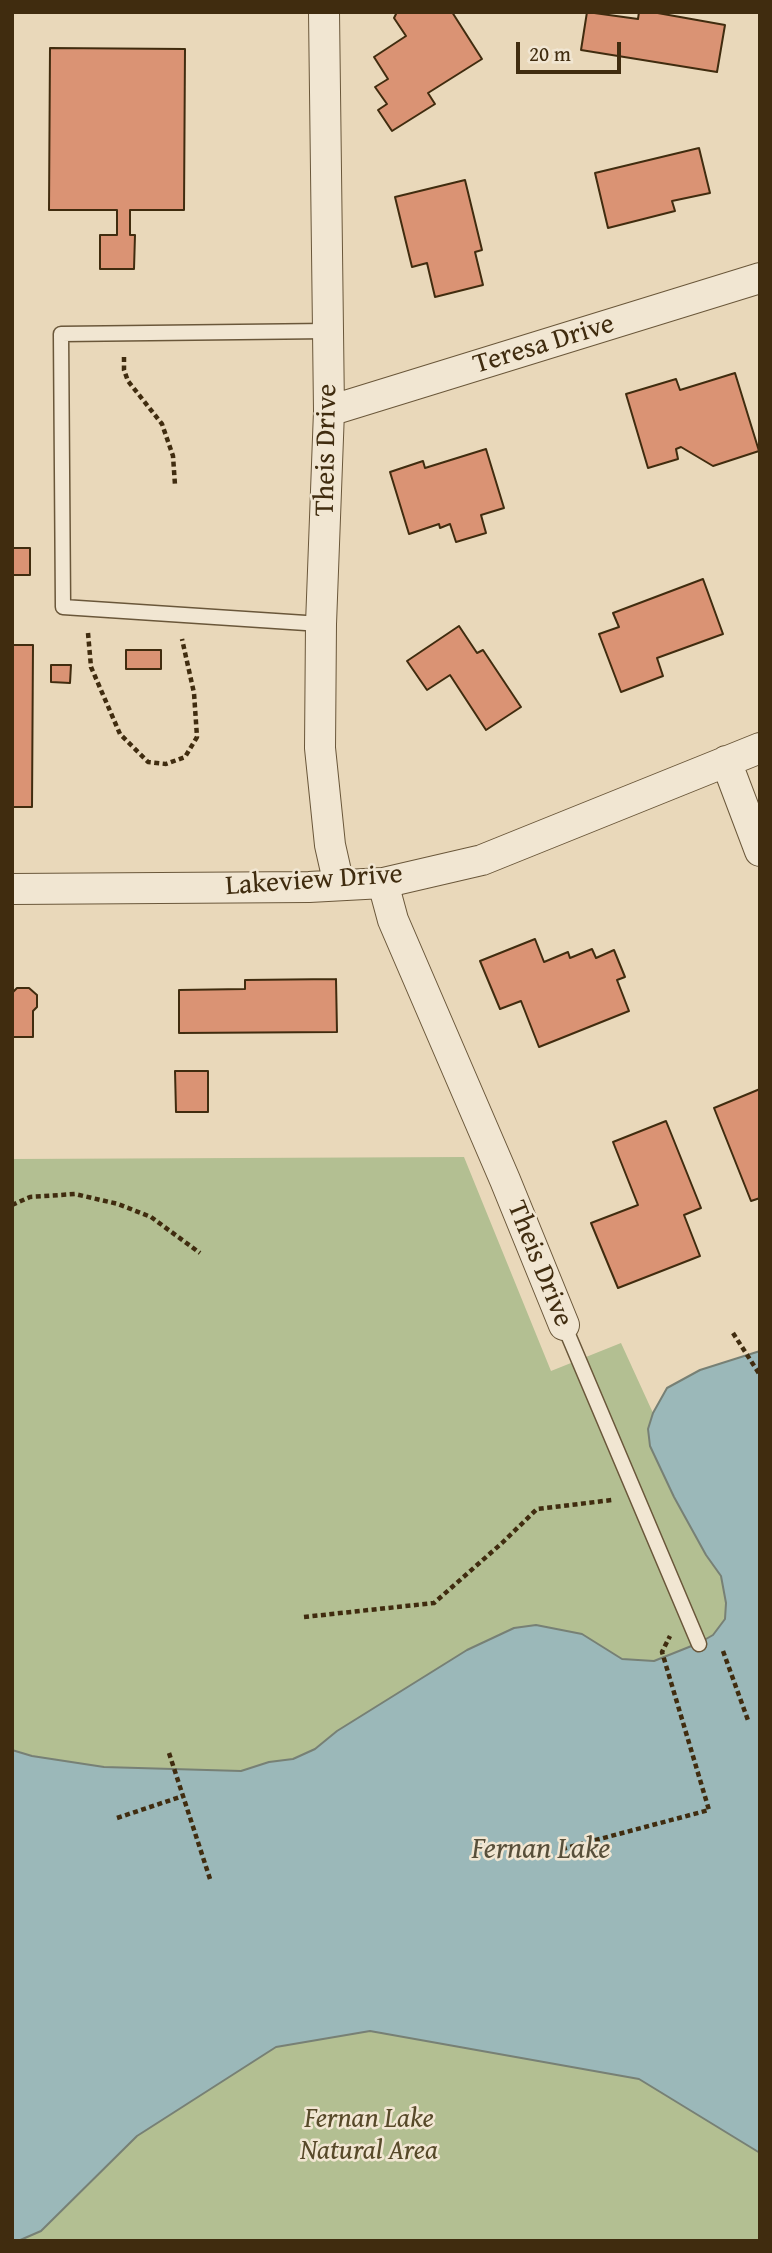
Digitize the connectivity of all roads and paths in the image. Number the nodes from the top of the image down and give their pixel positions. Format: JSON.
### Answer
{"nodes":[{"id":1,"x":324,"y":12,"type":"edge"},
{"id":2,"x":760,"y":278,"type":"edge"},
{"id":3,"x":328,"y":331,"type":"junction"},
{"id":4,"x":123,"y":333,"type":"junction"},
{"id":5,"x":329,"y":411,"type":"junction"},
{"id":6,"x":174,"y":485,"type":"dead end"},
{"id":7,"x":86,"y":608,"type":"junction"},
{"id":8,"x":177,"y":614,"type":"junction"},
{"id":9,"x":321,"y":624,"type":"junction"},
{"id":10,"x":760,"y":748,"type":"edge"},
{"id":11,"x":726,"y":761,"type":"junction"},
{"id":12,"x":760,"y":851,"type":"edge"},
{"id":13,"x":383,"y":883,"type":"junction"},
{"id":14,"x":339,"y":885,"type":"junction"},
{"id":15,"x":12,"y":889,"type":"edge"},
{"id":16,"x":12,"y":1205,"type":"edge"},
{"id":17,"x":200,"y":1253,"type":"dead end"},
{"id":18,"x":564,"y":1325,"type":"joint"},
{"id":19,"x":733,"y":1334,"type":"dead end"},
{"id":20,"x":760,"y":1374,"type":"edge"},
{"id":21,"x":637,"y":1498,"type":"junction"},
{"id":22,"x":304,"y":1617,"type":"dead end"},
{"id":23,"x":699,"y":1643,"type":"dead end"},
{"id":24,"x":720,"y":1644,"type":"dead end"},
{"id":25,"x":662,"y":1652,"type":"dead end"},
{"id":26,"x":749,"y":1723,"type":"dead end"},
{"id":27,"x":169,"y":1754,"type":"dead end"},
{"id":28,"x":183,"y":1796,"type":"junction"},
{"id":29,"x":117,"y":1818,"type":"dead end"},
{"id":30,"x":562,"y":1849,"type":"dead end"},
{"id":31,"x":210,"y":1879,"type":"dead end"}],
"edges":[{"from":1,"to":3,"type":"street","name":"Theis Drive"},
{"from":2,"to":5,"type":"street","name":"Teresa Drive"},
{"from":3,"to":4,"type":"lane"},
{"from":3,"to":5,"type":"street","name":"Theis Drive"},
{"from":4,"to":6,"type":"path"},
{"from":4,"to":7,"type":"lane"},
{"from":5,"to":9,"type":"street","name":"Theis Drive"},
{"from":7,"to":8,"type":"lane"},
{"from":7,"to":8,"type":"path"},
{"from":8,"to":9,"type":"lane"},
{"from":9,"to":14,"type":"street","name":"Theis Drive"},
{"from":10,"to":11,"type":"street","name":"Lakeview Drive"},
{"from":11,"to":12,"type":"street"},
{"from":11,"to":13,"type":"street","name":"Lakeview Drive"},
{"from":13,"to":14,"type":"street","name":"Lakeview Drive"},
{"from":13,"to":18,"type":"street","name":"Theis Drive"},
{"from":14,"to":15,"type":"street","name":"Lakeview Drive"},
{"from":16,"to":17,"type":"path"},
{"from":18,"to":21,"type":"lane","name":"Theis Drive"},
{"from":19,"to":20,"type":"path"},
{"from":21,"to":22,"type":"path"},
{"from":21,"to":23,"type":"lane","name":"Theis Drive"},
{"from":24,"to":26,"type":"path"},
{"from":25,"to":30,"type":"path"},
{"from":27,"to":28,"type":"path"},
{"from":28,"to":29,"type":"path"},
{"from":28,"to":31,"type":"path"}]}
